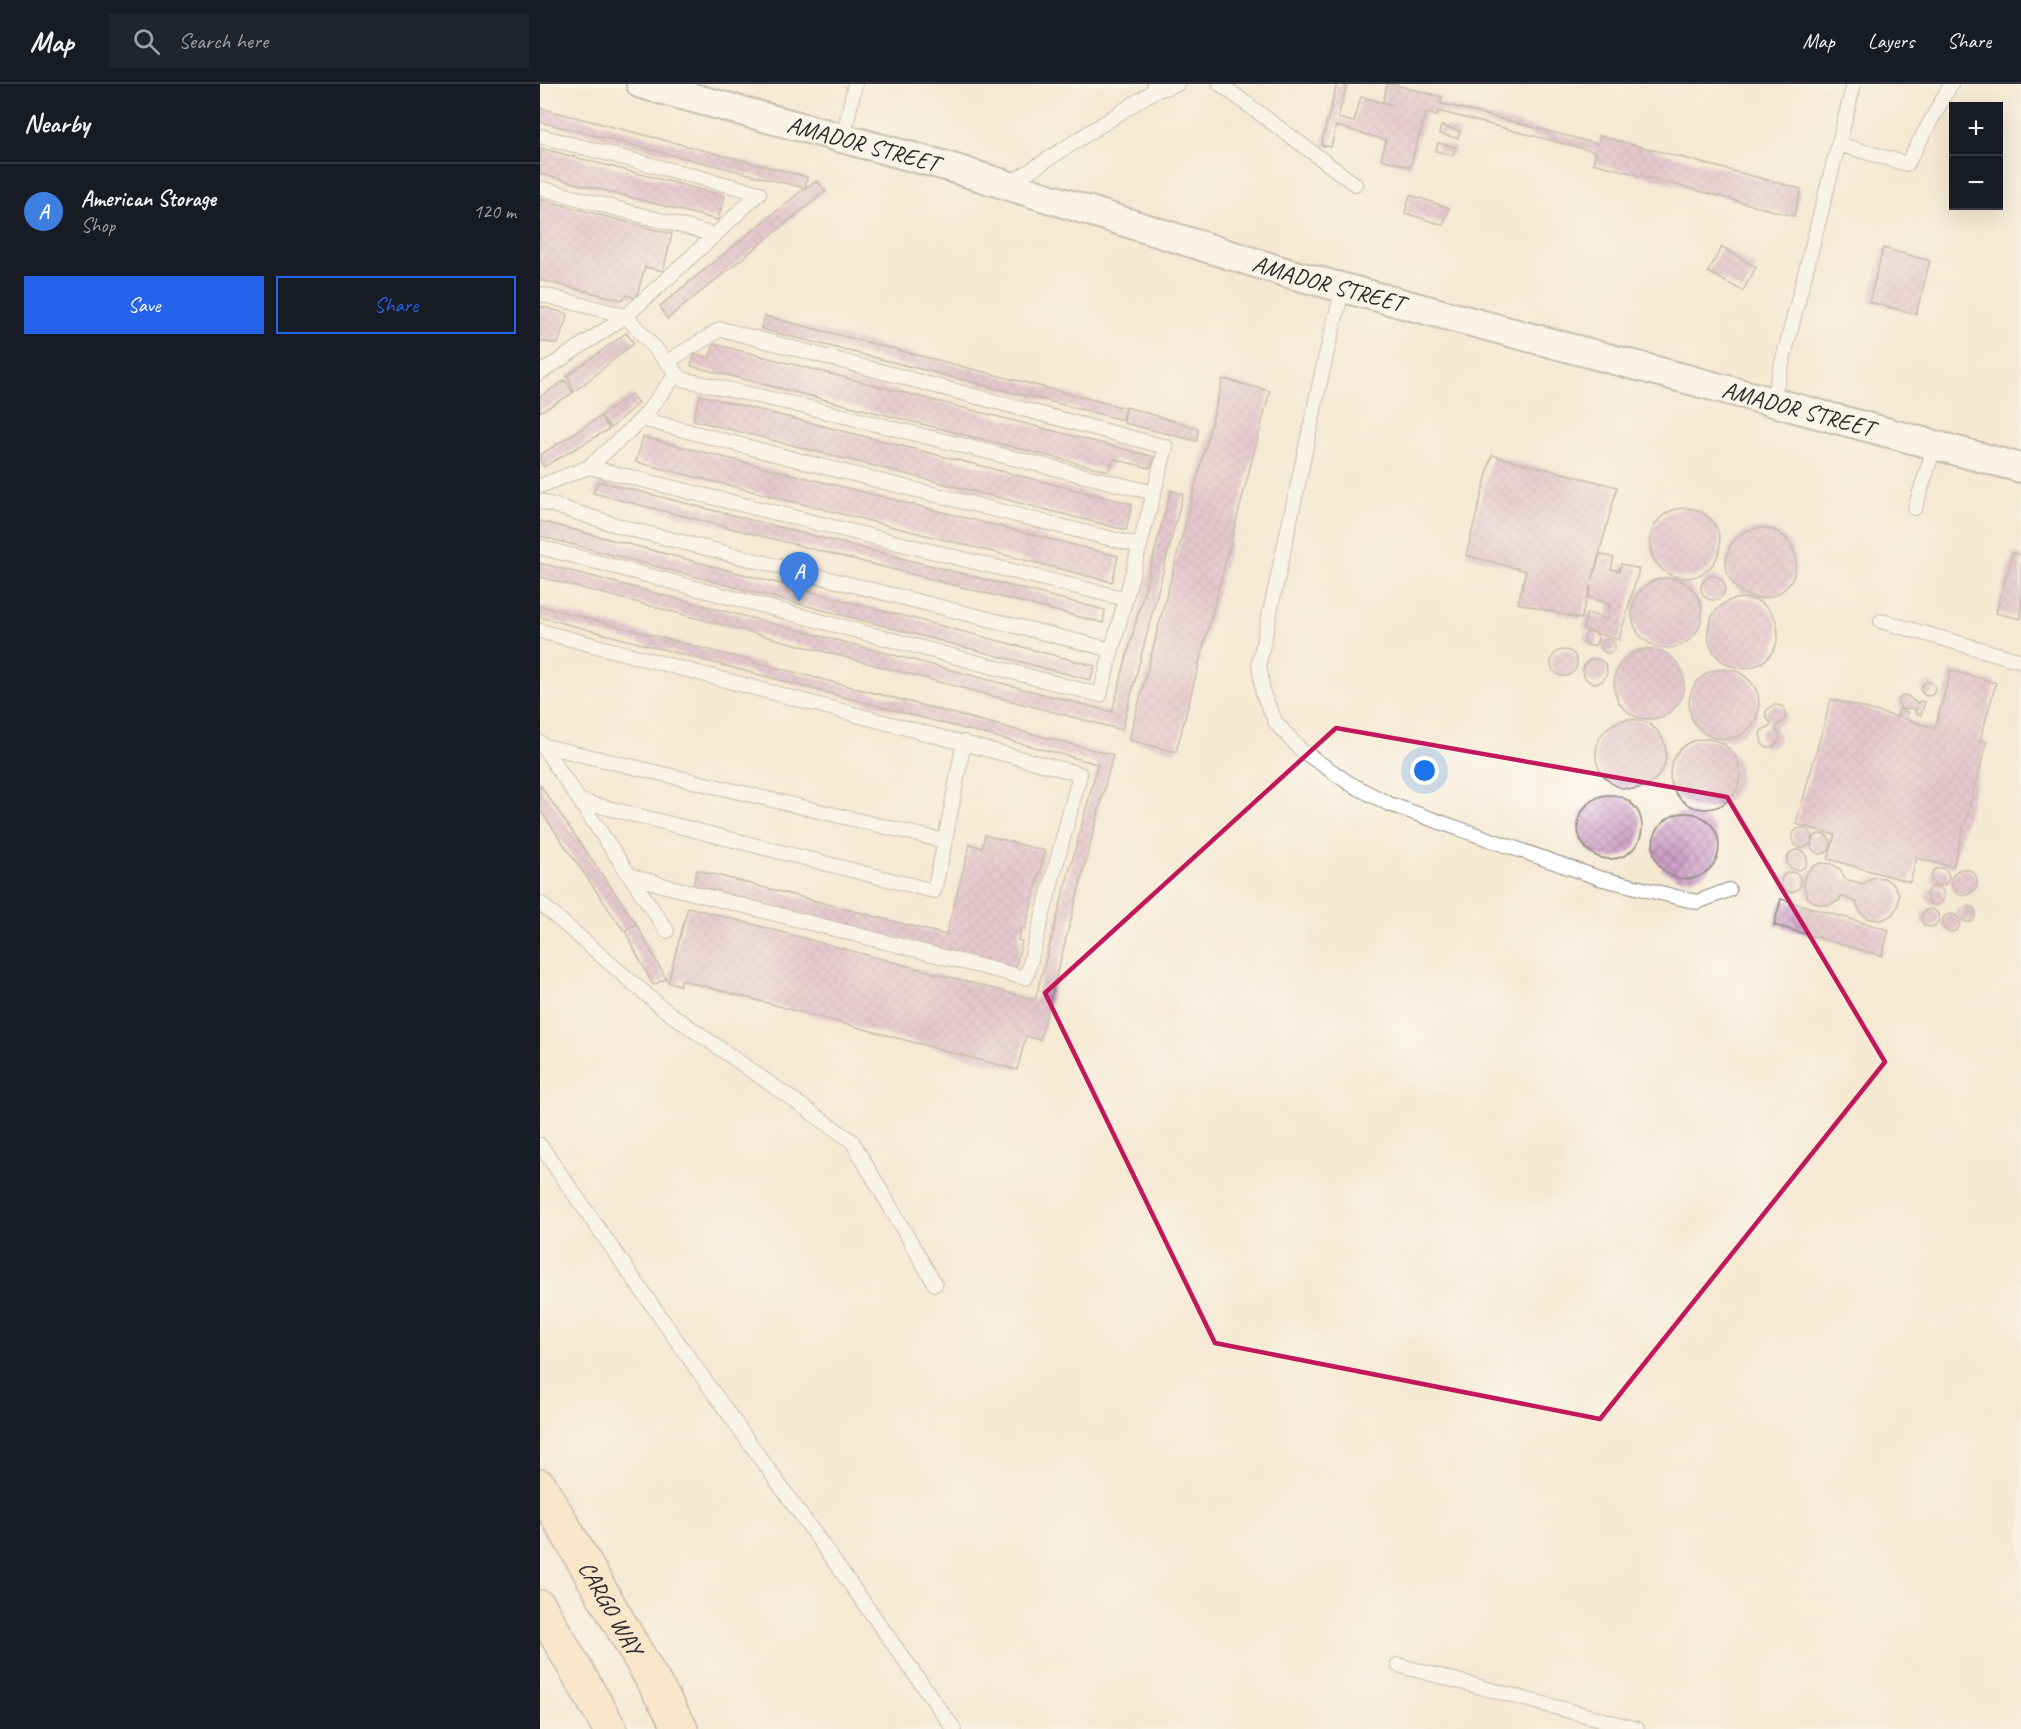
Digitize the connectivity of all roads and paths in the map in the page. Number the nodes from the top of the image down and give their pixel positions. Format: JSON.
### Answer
{"nodes":[{"id":1,"x":641,"y":84,"type":"edge"},
{"id":2,"x":855,"y":84,"type":"edge"},
{"id":3,"x":1178,"y":84,"type":"edge"},
{"id":4,"x":1220,"y":84,"type":"edge"},
{"id":5,"x":1854,"y":84,"type":"edge"},
{"id":6,"x":1951,"y":84,"type":"edge"},
{"id":7,"x":1154,"y":87,"type":"edge"},
{"id":8,"x":540,"y":136,"type":"edge"},
{"id":9,"x":843,"y":138,"type":"junction"},
{"id":10,"x":1838,"y":144,"type":"junction"},
{"id":11,"x":1355,"y":184,"type":"dead end"},
{"id":12,"x":1007,"y":185,"type":"junction"},
{"id":13,"x":540,"y":188,"type":"edge"},
{"id":14,"x":715,"y":235,"type":"junction"},
{"id":15,"x":1343,"y":288,"type":"junction"},
{"id":16,"x":540,"y":294,"type":"edge"},
{"id":17,"x":626,"y":316,"type":"junction"},
{"id":18,"x":667,"y":362,"type":"junction"},
{"id":19,"x":540,"y":373,"type":"edge"},
{"id":20,"x":677,"y":373,"type":"junction"},
{"id":21,"x":1772,"y":402,"type":"junction"},
{"id":22,"x":642,"y":419,"type":"junction"},
{"id":23,"x":1935,"y":445,"type":"junction"},
{"id":24,"x":589,"y":467,"type":"junction"},
{"id":25,"x":2021,"y":468,"type":"edge"},
{"id":26,"x":540,"y":486,"type":"edge"},
{"id":27,"x":1154,"y":493,"type":"junction"},
{"id":28,"x":540,"y":501,"type":"edge"},
{"id":29,"x":1915,"y":508,"type":"dead end"},
{"id":30,"x":1140,"y":546,"type":"junction"},
{"id":31,"x":540,"y":547,"type":"edge"},
{"id":32,"x":1126,"y":599,"type":"junction"},
{"id":33,"x":1881,"y":621,"type":"dead end"},
{"id":34,"x":540,"y":631,"type":"edge"},
{"id":35,"x":1112,"y":650,"type":"junction"},
{"id":36,"x":2021,"y":661,"type":"edge"},
{"id":37,"x":964,"y":742,"type":"junction"},
{"id":38,"x":541,"y":744,"type":"edge"},
{"id":39,"x":580,"y":801,"type":"junction"},
{"id":40,"x":945,"y":841,"type":"junction"},
{"id":41,"x":629,"y":875,"type":"junction"},
{"id":42,"x":1729,"y":890,"type":"dead end"},
{"id":43,"x":540,"y":903,"type":"edge"},
{"id":44,"x":667,"y":931,"type":"dead end"},
{"id":45,"x":540,"y":1145,"type":"edge"},
{"id":46,"x":935,"y":1284,"type":"dead end"},
{"id":47,"x":540,"y":1486,"type":"edge"},
{"id":48,"x":540,"y":1607,"type":"edge"},
{"id":49,"x":1398,"y":1665,"type":"dead end"},
{"id":50,"x":610,"y":1729,"type":"edge"},
{"id":51,"x":681,"y":1729,"type":"edge"},
{"id":52,"x":954,"y":1729,"type":"edge"},
{"id":53,"x":1636,"y":1729,"type":"edge"}],
"edges":[{"from":1,"to":9,"type":"street","name":"AMADOR STREET"},
{"from":2,"to":9,"type":"lane"},
{"from":3,"to":7,"type":"lane"},
{"from":4,"to":11,"type":"lane"},
{"from":5,"to":10,"type":"lane"},
{"from":6,"to":10,"type":"lane"},
{"from":7,"to":12,"type":"lane"},
{"from":8,"to":14,"type":"lane"},
{"from":9,"to":12,"type":"street","name":"AMADOR STREET"},
{"from":10,"to":21,"type":"lane"},
{"from":12,"to":15,"type":"street","name":"AMADOR STREET"},
{"from":13,"to":14,"type":"lane"},
{"from":14,"to":17,"type":"lane"},
{"from":15,"to":21,"type":"street","name":"AMADOR STREET"},
{"from":15,"to":42,"type":"lane"},
{"from":16,"to":17,"type":"lane"},
{"from":17,"to":18,"type":"lane"},
{"from":17,"to":19,"type":"lane"},
{"from":18,"to":20,"type":"lane"},
{"from":18,"to":27,"type":"lane"},
{"from":20,"to":22,"type":"lane"},
{"from":20,"to":27,"type":"lane"},
{"from":21,"to":23,"type":"street","name":"AMADOR STREET"},
{"from":22,"to":24,"type":"lane"},
{"from":22,"to":30,"type":"lane"},
{"from":23,"to":25,"type":"street","name":"AMADOR STREET"},
{"from":23,"to":29,"type":"lane"},
{"from":24,"to":26,"type":"lane"},
{"from":24,"to":32,"type":"lane"},
{"from":27,"to":30,"type":"lane"},
{"from":28,"to":35,"type":"lane"},
{"from":30,"to":32,"type":"lane"},
{"from":31,"to":35,"type":"lane"},
{"from":32,"to":35,"type":"lane"},
{"from":33,"to":36,"type":"lane"},
{"from":34,"to":37,"type":"lane"},
{"from":37,"to":40,"type":"lane"},
{"from":37,"to":41,"type":"lane"},
{"from":38,"to":39,"type":"lane"},
{"from":38,"to":40,"type":"lane"},
{"from":39,"to":40,"type":"lane"},
{"from":39,"to":41,"type":"lane"},
{"from":41,"to":44,"type":"lane"},
{"from":43,"to":46,"type":"lane"},
{"from":45,"to":52,"type":"lane"},
{"from":47,"to":51,"type":"main road","name":"CARGO WAY"},
{"from":48,"to":50,"type":"main road"},
{"from":49,"to":53,"type":"lane"}]}
